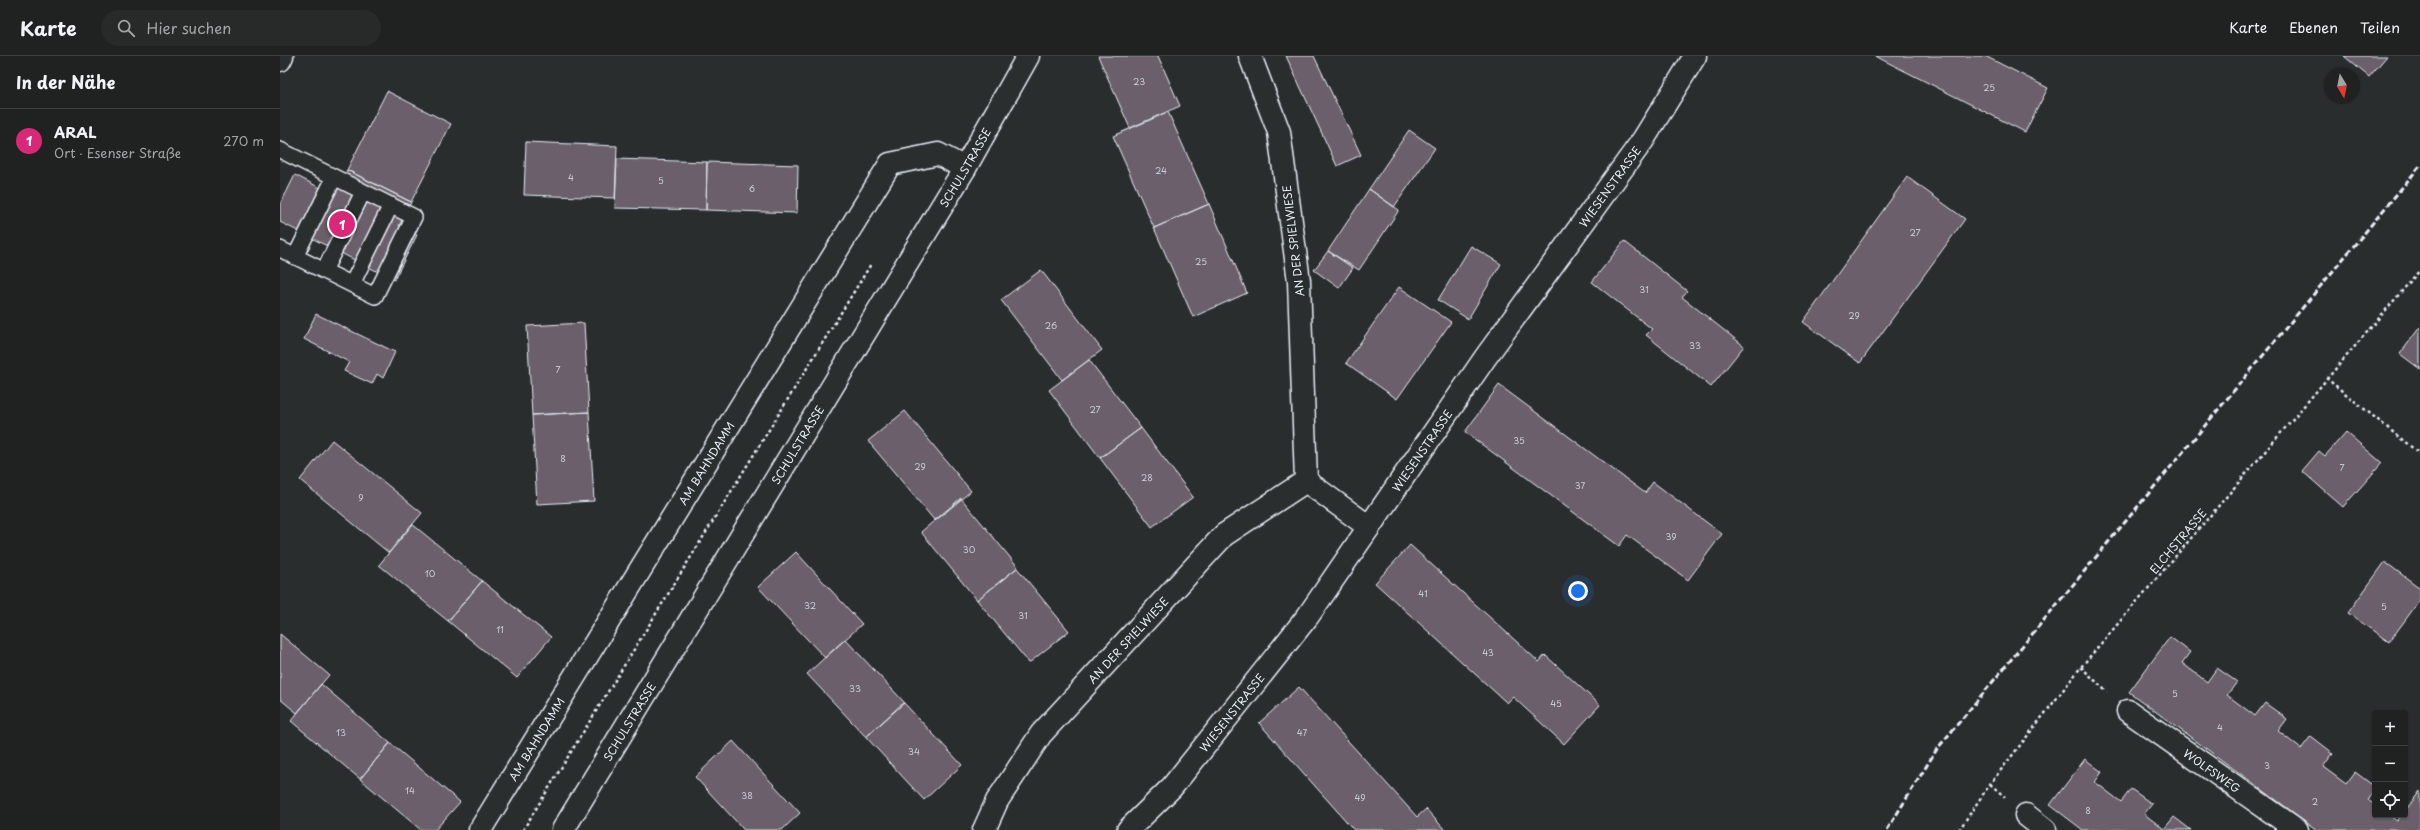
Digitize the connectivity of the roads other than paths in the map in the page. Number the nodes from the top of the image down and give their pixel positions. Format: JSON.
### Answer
{"nodes":[{"id":1,"x":282,"y":56,"type":"edge"},
{"id":2,"x":1028,"y":56,"type":"edge"},
{"id":3,"x":1250,"y":56,"type":"edge"},
{"id":4,"x":1695,"y":56,"type":"edge"},
{"id":5,"x":280,"y":60,"type":"edge"},
{"id":6,"x":280,"y":150,"type":"edge"},
{"id":7,"x":965,"y":168,"type":"junction"},
{"id":8,"x":334,"y":178,"type":"junction"},
{"id":9,"x":363,"y":192,"type":"junction"},
{"id":10,"x":391,"y":205,"type":"junction"},
{"id":11,"x":280,"y":249,"type":"edge"},
{"id":12,"x":295,"y":257,"type":"junction"},
{"id":13,"x":324,"y":271,"type":"junction"},
{"id":14,"x":352,"y":284,"type":"junction"},
{"id":15,"x":1306,"y":481,"type":"junction"},
{"id":16,"x":1369,"y":527,"type":"junction"},
{"id":17,"x":2128,"y":711,"type":"road end"},
{"id":18,"x":2026,"y":815,"type":"dead end"},
{"id":19,"x":480,"y":830,"type":"edge"},
{"id":20,"x":563,"y":830,"type":"edge"},
{"id":21,"x":984,"y":830,"type":"edge"},
{"id":22,"x":1128,"y":830,"type":"edge"},
{"id":23,"x":2045,"y":830,"type":"edge"},
{"id":24,"x":2297,"y":830,"type":"edge"}],
"edges":[{"from":1,"to":5,"type":"street"},
{"from":2,"to":7,"type":"street","name":"SCHULSTRASSE"},
{"from":3,"to":15,"type":"street","name":"AN DER SPIELWIESE"},
{"from":4,"to":16,"type":"street","name":"WIESENSTRASSE"},
{"from":6,"to":8,"type":"lane"},
{"from":7,"to":19,"type":"street","name":"AM BAHNDAMM"},
{"from":7,"to":20,"type":"street","name":"SCHULSTRASSE"},
{"from":8,"to":9,"type":"lane"},
{"from":8,"to":12,"type":"lane"},
{"from":9,"to":10,"type":"lane"},
{"from":9,"to":13,"type":"lane"},
{"from":10,"to":14,"type":"lane"},
{"from":10,"to":14,"type":"lane"},
{"from":11,"to":12,"type":"lane"},
{"from":12,"to":13,"type":"lane"},
{"from":13,"to":14,"type":"lane"},
{"from":15,"to":16,"type":"street"},
{"from":15,"to":21,"type":"street","name":"AN DER SPIELWIESE"},
{"from":16,"to":22,"type":"street","name":"WIESENSTRASSE"},
{"from":17,"to":24,"type":"street","name":"WOLFSWEG"},
{"from":18,"to":23,"type":"street"}]}
